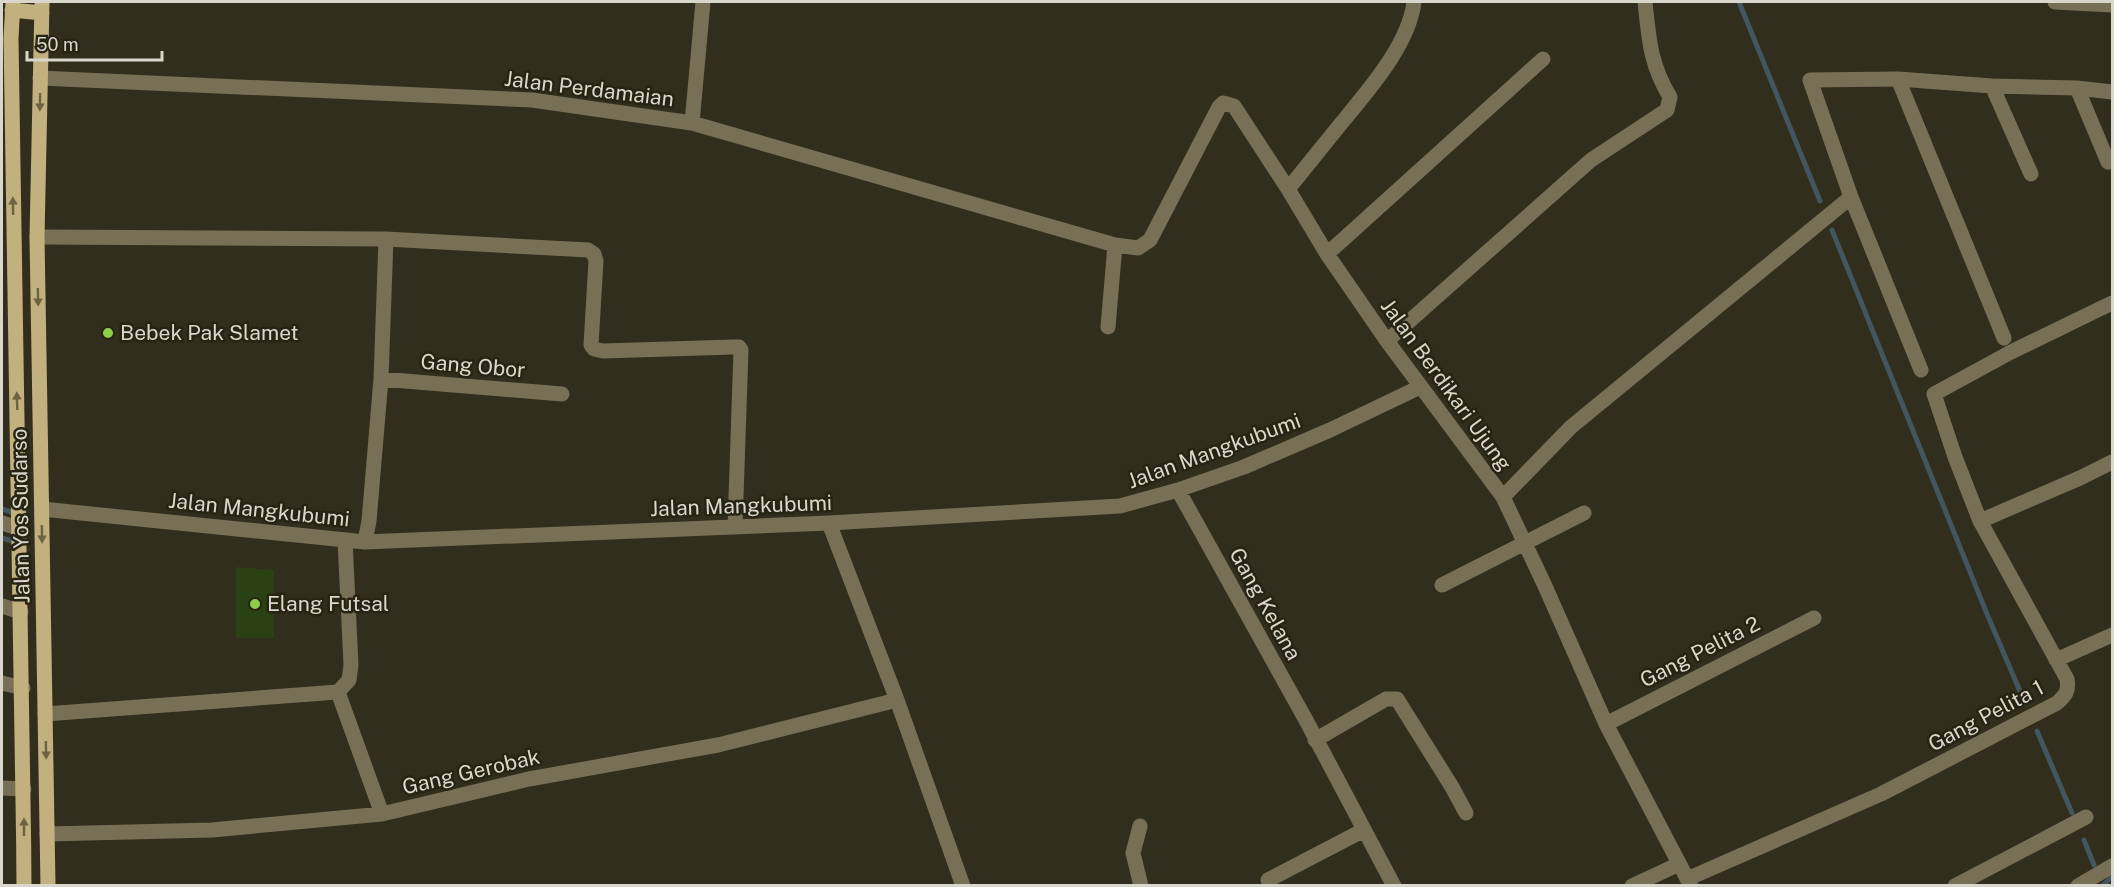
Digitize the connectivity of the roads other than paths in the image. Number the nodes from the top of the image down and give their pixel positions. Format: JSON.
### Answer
{"nodes":[{"id":1,"x":703,"y":2,"type":"edge"},
{"id":2,"x":1414,"y":2,"type":"edge"},
{"id":3,"x":1645,"y":2,"type":"edge"},
{"id":4,"x":2055,"y":2,"type":"edge"},
{"id":5,"x":12,"y":6,"type":"edge"},
{"id":6,"x":2112,"y":6,"type":"edge"},
{"id":7,"x":42,"y":7,"type":"edge"},
{"id":8,"x":6,"y":38,"type":"edge"},
{"id":9,"x":1543,"y":59,"type":"dead end"},
{"id":10,"x":40,"y":78,"type":"junction"},
{"id":11,"x":1898,"y":79,"type":"junction"},
{"id":12,"x":1992,"y":86,"type":"junction"},
{"id":13,"x":2077,"y":88,"type":"junction"},
{"id":14,"x":2112,"y":92,"type":"edge"},
{"id":15,"x":692,"y":123,"type":"junction"},
{"id":16,"x":2108,"y":162,"type":"dead end"},
{"id":17,"x":2031,"y":174,"type":"dead end"},
{"id":18,"x":1288,"y":189,"type":"junction"},
{"id":19,"x":1851,"y":197,"type":"junction"},
{"id":20,"x":37,"y":237,"type":"junction"},
{"id":21,"x":386,"y":239,"type":"junction"},
{"id":22,"x":1115,"y":245,"type":"junction"},
{"id":23,"x":1328,"y":254,"type":"junction"},
{"id":24,"x":8,"y":286,"type":"edge"},
{"id":25,"x":2112,"y":303,"type":"edge"},
{"id":26,"x":1108,"y":327,"type":"dead end"},
{"id":27,"x":2004,"y":338,"type":"dead end"},
{"id":28,"x":1387,"y":341,"type":"junction"},
{"id":29,"x":1922,"y":370,"type":"dead end"},
{"id":30,"x":381,"y":379,"type":"junction"},
{"id":31,"x":1420,"y":387,"type":"junction"},
{"id":32,"x":562,"y":394,"type":"dead end"},
{"id":33,"x":2112,"y":462,"type":"edge"},
{"id":34,"x":1178,"y":490,"type":"junction"},
{"id":35,"x":1503,"y":497,"type":"junction"},
{"id":36,"x":42,"y":509,"type":"junction"},
{"id":37,"x":1584,"y":513,"type":"dead end"},
{"id":38,"x":1980,"y":521,"type":"junction"},
{"id":39,"x":2,"y":524,"type":"edge"},
{"id":40,"x":829,"y":524,"type":"junction"},
{"id":41,"x":735,"y":527,"type":"junction"},
{"id":42,"x":21,"y":529,"type":"junction"},
{"id":43,"x":345,"y":540,"type":"junction"},
{"id":44,"x":365,"y":542,"type":"junction"},
{"id":45,"x":1525,"y":544,"type":"junction"},
{"id":46,"x":1442,"y":585,"type":"dead end"},
{"id":47,"x":2,"y":606,"type":"edge"},
{"id":48,"x":21,"y":612,"type":"junction"},
{"id":49,"x":1814,"y":618,"type":"dead end"},
{"id":50,"x":2112,"y":635,"type":"edge"},
{"id":51,"x":2056,"y":660,"type":"junction"},
{"id":52,"x":2,"y":683,"type":"edge"},
{"id":53,"x":23,"y":688,"type":"junction"},
{"id":54,"x":338,"y":692,"type":"junction"},
{"id":55,"x":897,"y":700,"type":"junction"},
{"id":56,"x":45,"y":714,"type":"junction"},
{"id":57,"x":1606,"y":724,"type":"junction"},
{"id":58,"x":1315,"y":740,"type":"junction"},
{"id":59,"x":2,"y":788,"type":"edge"},
{"id":60,"x":24,"y":789,"type":"junction"},
{"id":61,"x":1466,"y":813,"type":"dead end"},
{"id":62,"x":382,"y":814,"type":"junction"},
{"id":63,"x":2086,"y":817,"type":"dead end"},
{"id":64,"x":1140,"y":826,"type":"dead end"},
{"id":65,"x":1364,"y":830,"type":"junction"},
{"id":66,"x":47,"y":834,"type":"junction"},
{"id":67,"x":1679,"y":864,"type":"junction"},
{"id":68,"x":2112,"y":866,"type":"edge"},
{"id":69,"x":1268,"y":880,"type":"dead end"},
{"id":70,"x":1689,"y":882,"type":"edge"},
{"id":71,"x":24,"y":885,"type":"edge"},
{"id":72,"x":48,"y":885,"type":"edge"},
{"id":73,"x":963,"y":885,"type":"edge"},
{"id":74,"x":1141,"y":885,"type":"edge"},
{"id":75,"x":1394,"y":885,"type":"edge"},
{"id":76,"x":1632,"y":885,"type":"edge"},
{"id":77,"x":1955,"y":885,"type":"edge"},
{"id":78,"x":2078,"y":885,"type":"edge"}],
"edges":[{"from":1,"to":15,"type":"street"},
{"from":2,"to":18,"type":"street"},
{"from":3,"to":28,"type":"street"},
{"from":4,"to":6,"type":"street"},
{"from":5,"to":7,"type":"main road"},
{"from":5,"to":8,"type":"main road","name":"Jalan Yos Sudarso"},
{"from":7,"to":10,"type":"main road","name":"Jalan Yos Sudarso"},
{"from":24,"to":8,"type":"main road","name":"Jalan Yos Sudarso","one_way":true},
{"from":9,"to":23,"type":"street"},
{"from":10,"to":15,"type":"street","name":"Jalan Perdamaian"},
{"from":10,"to":20,"type":"main road","name":"Jalan Yos Sudarso","one_way":true},
{"from":11,"to":12,"type":"street"},
{"from":11,"to":19,"type":"street"},
{"from":11,"to":27,"type":"street"},
{"from":12,"to":13,"type":"street"},
{"from":12,"to":17,"type":"street"},
{"from":13,"to":14,"type":"street"},
{"from":13,"to":16,"type":"street"},
{"from":15,"to":22,"type":"street","name":"Jalan Perdamaian"},
{"from":18,"to":22,"type":"street","name":"Jalan Berdikari Ujung"},
{"from":18,"to":23,"type":"street","name":"Jalan Berdikari Ujung"},
{"from":19,"to":29,"type":"street"},
{"from":19,"to":35,"type":"street"},
{"from":20,"to":21,"type":"street"},
{"from":20,"to":36,"type":"main road","name":"Jalan Yos Sudarso","one_way":true},
{"from":21,"to":30,"type":"street"},
{"from":21,"to":41,"type":"street"},
{"from":22,"to":26,"type":"street"},
{"from":23,"to":28,"type":"street","name":"Jalan Berdikari Ujung"},
{"from":42,"to":24,"type":"main road","name":"Jalan Yos Sudarso","one_way":true},
{"from":25,"to":38,"type":"street","name":"Gang Pelita 1"},
{"from":28,"to":31,"type":"street","name":"Jalan Berdikari Ujung"},
{"from":30,"to":32,"type":"street","name":"Gang Obor"},
{"from":30,"to":44,"type":"street"},
{"from":31,"to":34,"type":"street","name":"Jalan Mangkubumi"},
{"from":31,"to":35,"type":"street","name":"Jalan Berdikari Ujung"},
{"from":33,"to":38,"type":"street"},
{"from":34,"to":40,"type":"street","name":"Jalan Mangkubumi"},
{"from":34,"to":58,"type":"street","name":"Gang Kelana"},
{"from":35,"to":45,"type":"street","name":"Jalan Berdikari Ujung"},
{"from":36,"to":43,"type":"street","name":"Jalan Mangkubumi"},
{"from":36,"to":56,"type":"main road","name":"Jalan Yos Sudarso","one_way":true},
{"from":37,"to":45,"type":"street"},
{"from":38,"to":51,"type":"street","name":"Gang Pelita 1"},
{"from":39,"to":42,"type":"street"},
{"from":40,"to":41,"type":"street","name":"Jalan Mangkubumi"},
{"from":40,"to":55,"type":"street"},
{"from":41,"to":44,"type":"street","name":"Jalan Mangkubumi"},
{"from":42,"to":48,"type":"main road","name":"Jalan Yos Sudarso"},
{"from":43,"to":44,"type":"street","name":"Jalan Mangkubumi"},
{"from":43,"to":54,"type":"street"},
{"from":45,"to":46,"type":"street"},
{"from":45,"to":57,"type":"street","name":"Jalan Berdikari Ujung"},
{"from":47,"to":48,"type":"street"},
{"from":48,"to":53,"type":"main road","name":"Jalan Yos Sudarso"},
{"from":49,"to":57,"type":"street","name":"Gang Pelita 2"},
{"from":50,"to":51,"type":"street"},
{"from":51,"to":70,"type":"street","name":"Gang Pelita 1"},
{"from":52,"to":53,"type":"street"},
{"from":53,"to":60,"type":"main road","name":"Jalan Yos Sudarso"},
{"from":54,"to":56,"type":"street"},
{"from":54,"to":62,"type":"street"},
{"from":55,"to":62,"type":"street","name":"Gang Gerobak"},
{"from":55,"to":73,"type":"street"},
{"from":56,"to":66,"type":"main road","name":"Jalan Yos Sudarso","one_way":true},
{"from":57,"to":67,"type":"street","name":"Jalan Berdikari Ujung"},
{"from":58,"to":61,"type":"street"},
{"from":58,"to":65,"type":"street","name":"Gang Kelana"},
{"from":59,"to":60,"type":"street"},
{"from":71,"to":60,"type":"main road","name":"Jalan Yos Sudarso","one_way":true},
{"from":62,"to":66,"type":"street","name":"Gang Gerobak"},
{"from":63,"to":77,"type":"street"},
{"from":64,"to":74,"type":"street"},
{"from":65,"to":69,"type":"street"},
{"from":65,"to":75,"type":"street","name":"Gang Kelana"},
{"from":66,"to":72,"type":"main road","name":"Jalan Yos Sudarso"},
{"from":67,"to":70,"type":"street","name":"Jalan Berdikari Ujung"},
{"from":67,"to":76,"type":"street"},
{"from":68,"to":78,"type":"street"}]}
